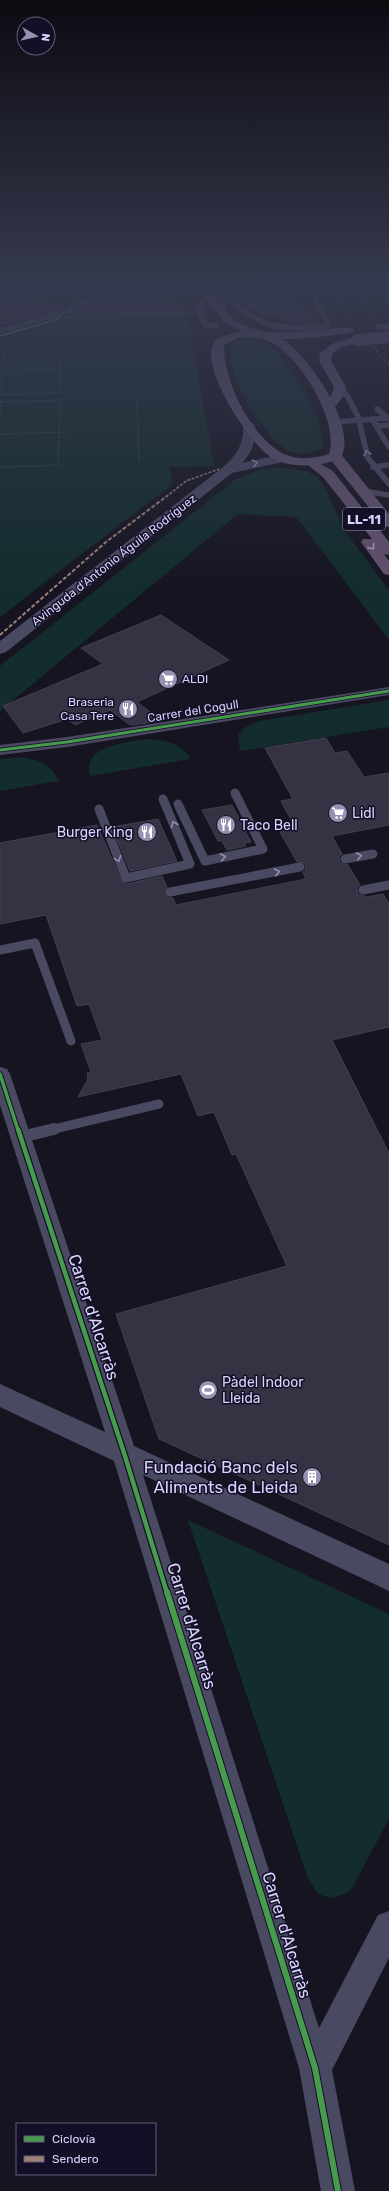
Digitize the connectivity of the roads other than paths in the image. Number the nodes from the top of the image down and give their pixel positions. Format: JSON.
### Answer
{"nodes":[{"id":1,"x":225,"y":385,"type":"edge"},
{"id":2,"x":316,"y":385,"type":"edge"},
{"id":3,"x":340,"y":387,"type":"joint"},
{"id":4,"x":328,"y":407,"type":"junction"},
{"id":5,"x":378,"y":409,"type":"dead end"},
{"id":6,"x":389,"y":418,"type":"edge"},
{"id":7,"x":372,"y":419,"type":"junction"},
{"id":8,"x":358,"y":420,"type":"junction"},
{"id":9,"x":334,"y":422,"type":"junction"},
{"id":10,"x":249,"y":425,"type":"junction"},
{"id":11,"x":389,"y":425,"type":"edge"},
{"id":12,"x":389,"y":428,"type":"edge"},
{"id":13,"x":378,"y":429,"type":"junction"},
{"id":14,"x":389,"y":432,"type":"edge"},
{"id":15,"x":388,"y":444,"type":"edge"},
{"id":16,"x":335,"y":456,"type":"junction"},
{"id":17,"x":283,"y":458,"type":"junction"},
{"id":18,"x":310,"y":462,"type":"junction"},
{"id":19,"x":389,"y":465,"type":"edge"},
{"id":20,"x":373,"y":467,"type":"junction"},
{"id":21,"x":228,"y":470,"type":"junction"},
{"id":22,"x":389,"y":484,"type":"edge"},
{"id":23,"x":339,"y":488,"type":"junction"},
{"id":24,"x":363,"y":491,"type":"junction"},
{"id":25,"x":389,"y":495,"type":"edge"},
{"id":26,"x":389,"y":523,"type":"edge"},
{"id":27,"x":389,"y":550,"type":"edge"},
{"id":28,"x":389,"y":571,"type":"edge"},
{"id":29,"x":0,"y":649,"type":"edge"},
{"id":30,"x":389,"y":691,"type":"edge"},
{"id":31,"x":0,"y":750,"type":"edge"},
{"id":32,"x":235,"y":793,"type":"dead end"},
{"id":33,"x":163,"y":798,"type":"dead end"},
{"id":34,"x":178,"y":804,"type":"dead end"},
{"id":35,"x":99,"y":809,"type":"dead end"},
{"id":36,"x":373,"y":854,"type":"dead end"},
{"id":37,"x":345,"y":859,"type":"dead end"},
{"id":38,"x":300,"y":868,"type":"dead end"},
{"id":39,"x":389,"y":885,"type":"edge"},
{"id":40,"x":363,"y":890,"type":"dead end"},
{"id":41,"x":170,"y":892,"type":"dead end"},
{"id":42,"x":0,"y":950,"type":"edge"},
{"id":43,"x":71,"y":1041,"type":"dead end"},
{"id":44,"x":0,"y":1074,"type":"edge"},
{"id":45,"x":159,"y":1104,"type":"dead end"},
{"id":46,"x":21,"y":1137,"type":"junction"},
{"id":47,"x":0,"y":1395,"type":"edge"},
{"id":48,"x":126,"y":1456,"type":"junction"},
{"id":49,"x":389,"y":1578,"type":"edge"},
{"id":50,"x":389,"y":1926,"type":"edge"},
{"id":51,"x":315,"y":2068,"type":"junction"},
{"id":52,"x":338,"y":2191,"type":"edge"}],
"edges":[{"from":1,"to":10,"type":"main road","number":"LL-11"},
{"from":2,"to":4,"type":"main road"},
{"from":3,"to":4,"type":"main road"},
{"from":3,"to":8,"type":"lane"},
{"from":4,"to":9,"type":"main road"},
{"from":5,"to":6,"type":"lane"},
{"from":6,"to":7,"type":"lane"},
{"from":7,"to":8,"type":"lane"},
{"from":7,"to":13,"type":"lane"},
{"from":8,"to":9,"type":"lane"},
{"from":20,"to":8,"type":"lane","one_way":true},
{"from":9,"to":16,"type":"main road"},
{"from":10,"to":17,"type":"main road","number":"LL-11"},
{"from":10,"to":21,"type":"street","name":"Avinguda d'Antonio Águila Rodríguez"},
{"from":11,"to":13,"type":"lane"},
{"from":12,"to":13,"type":"lane"},
{"from":13,"to":14,"type":"lane"},
{"from":13,"to":15,"type":"lane"},
{"from":16,"to":18,"type":"main road","number":"LL-11"},
{"from":16,"to":24,"type":"highway","number":"LL-11"},
{"from":17,"to":18,"type":"main road","number":"LL-11"},
{"from":21,"to":17,"type":"street","name":"Avinguda d'Antonio Águila Rodríguez","one_way":true},
{"from":18,"to":23,"type":"highway","number":"LL-11"},
{"from":19,"to":20,"type":"lane"},
{"from":20,"to":22,"type":"lane"},
{"from":21,"to":29,"type":"street","name":"Avinguda d'Antonio Águila Rodríguez"},
{"from":23,"to":27,"type":"highway","number":"LL-11"},
{"from":23,"to":28,"type":"highway","one_way":true},
{"from":24,"to":25,"type":"lane"},
{"from":24,"to":26,"type":"highway","number":"LL-11"},
{"from":30,"to":31,"type":"street","name":"Carrer del Cogull"},
{"from":34,"to":32,"type":"lane","one_way":true},
{"from":35,"to":33,"type":"lane","one_way":true},
{"from":37,"to":36,"type":"lane","one_way":true},
{"from":41,"to":38,"type":"lane","one_way":true},
{"from":39,"to":40,"type":"lane"},
{"from":42,"to":43,"type":"lane"},
{"from":44,"to":46,"type":"street","name":"Carrer d'Alcarràs"},
{"from":45,"to":46,"type":"lane"},
{"from":46,"to":48,"type":"street","name":"Carrer d'Alcarràs"},
{"from":47,"to":48,"type":"street"},
{"from":48,"to":49,"type":"street"},
{"from":48,"to":51,"type":"street","name":"Carrer d'Alcarràs"},
{"from":50,"to":51,"type":"street"},
{"from":51,"to":52,"type":"street","name":"Carrer d'Alcarràs"}]}
